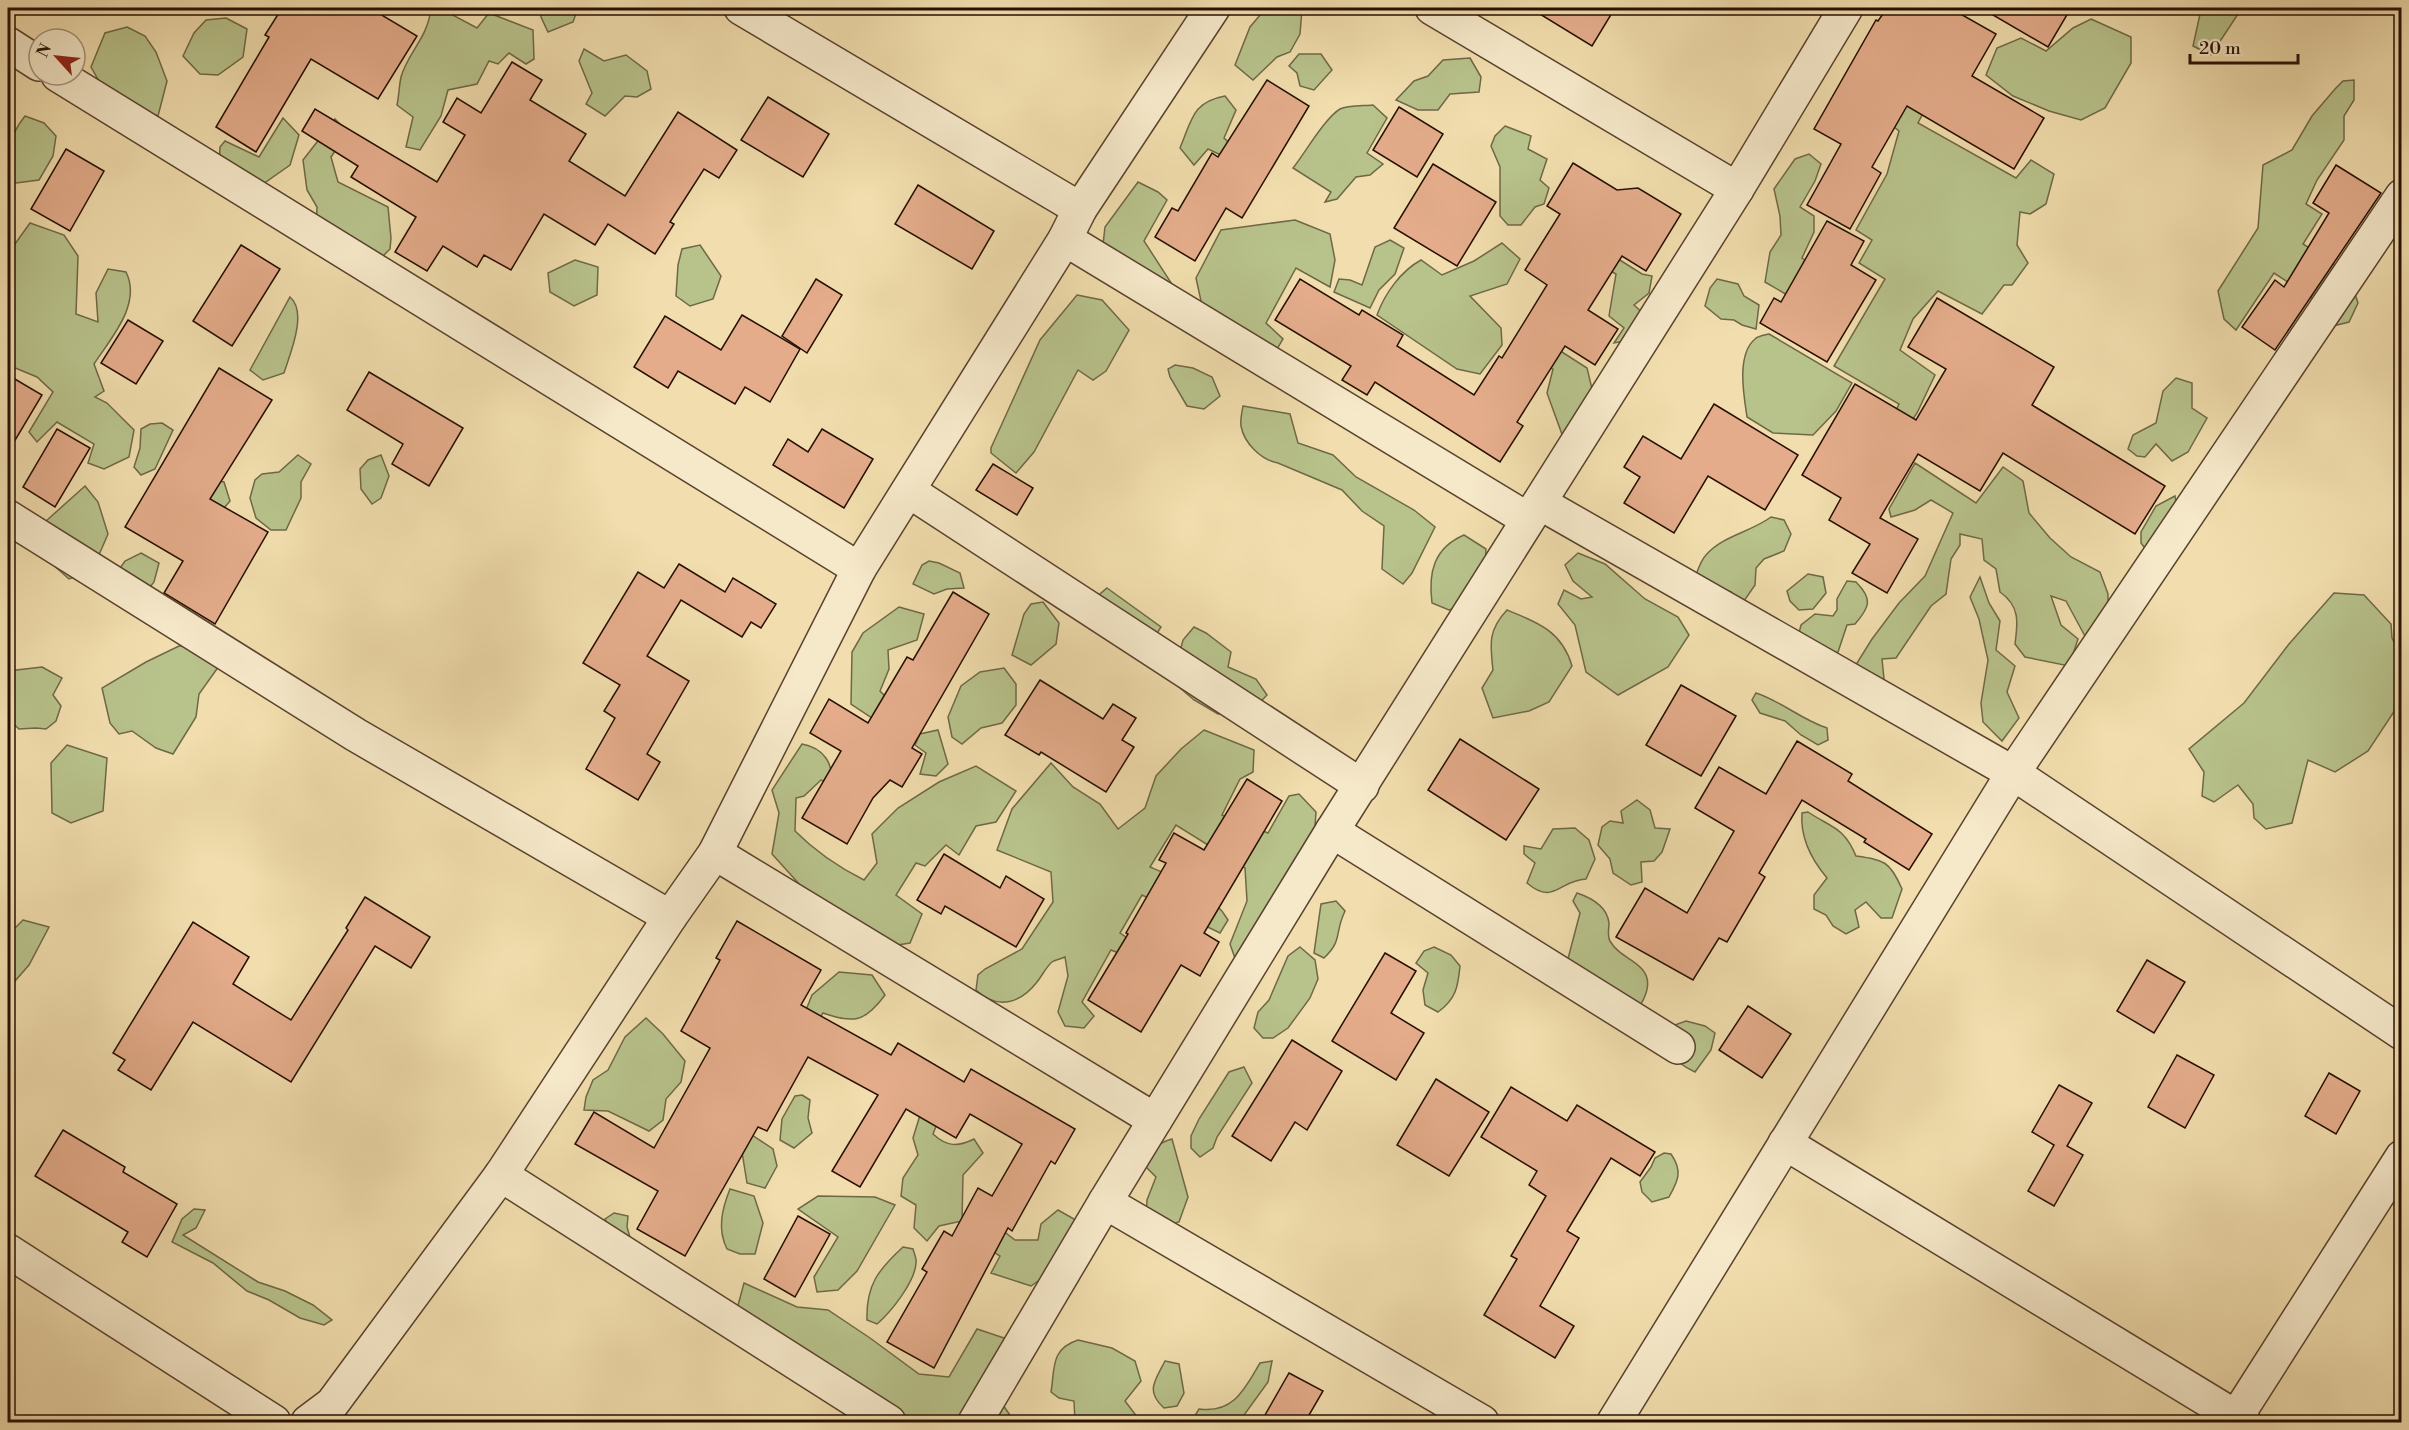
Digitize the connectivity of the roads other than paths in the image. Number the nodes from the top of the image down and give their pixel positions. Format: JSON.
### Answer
{"nodes":[{"id":1,"x":741,"y":8,"type":"edge"},
{"id":2,"x":1213,"y":8,"type":"edge"},
{"id":3,"x":1431,"y":8,"type":"edge"},
{"id":4,"x":1846,"y":8,"type":"edge"},
{"id":5,"x":8,"y":44,"type":"edge"},
{"id":6,"x":27,"y":56,"type":"edge"},
{"id":7,"x":77,"y":87,"type":"edge"},
{"id":8,"x":1737,"y":189,"type":"junction"},
{"id":9,"x":2402,"y":196,"type":"edge"},
{"id":10,"x":1080,"y":209,"type":"junction"},
{"id":11,"x":1065,"y":239,"type":"junction"},
{"id":12,"x":909,"y":491,"type":"junction"},
{"id":13,"x":1534,"y":511,"type":"junction"},
{"id":14,"x":8,"y":517,"type":"edge"},
{"id":15,"x":859,"y":569,"type":"junction"},
{"id":16,"x":2013,"y":773,"type":"junction"},
{"id":17,"x":1362,"y":786,"type":"junction"},
{"id":18,"x":1332,"y":831,"type":"junction"},
{"id":19,"x":715,"y":853,"type":"junction"},
{"id":20,"x":670,"y":917,"type":"junction"},
{"id":21,"x":2402,"y":1032,"type":"edge"},
{"id":22,"x":1678,"y":1047,"type":"dead end"},
{"id":23,"x":1155,"y":1120,"type":"junction"},
{"id":24,"x":1785,"y":1143,"type":"junction"},
{"id":25,"x":2402,"y":1157,"type":"edge"},
{"id":26,"x":501,"y":1175,"type":"junction"},
{"id":27,"x":1106,"y":1202,"type":"junction"},
{"id":28,"x":8,"y":1251,"type":"edge"},
{"id":29,"x":2238,"y":1421,"type":"edge"},
{"id":30,"x":274,"y":1422,"type":"edge"},
{"id":31,"x":308,"y":1422,"type":"edge"},
{"id":32,"x":889,"y":1422,"type":"edge"},
{"id":33,"x":975,"y":1422,"type":"edge"},
{"id":34,"x":1482,"y":1422,"type":"edge"},
{"id":35,"x":1614,"y":1422,"type":"edge"}],
"edges":[{"from":1,"to":10,"type":"street"},
{"from":2,"to":10,"type":"street"},
{"from":3,"to":8,"type":"street"},
{"from":4,"to":8,"type":"street"},
{"from":5,"to":6,"type":"street"},
{"from":7,"to":15,"type":"street"},
{"from":8,"to":13,"type":"street"},
{"from":9,"to":16,"type":"street"},
{"from":10,"to":11,"type":"street"},
{"from":11,"to":12,"type":"street"},
{"from":11,"to":13,"type":"street"},
{"from":12,"to":15,"type":"street"},
{"from":12,"to":17,"type":"street"},
{"from":13,"to":16,"type":"street"},
{"from":13,"to":17,"type":"street"},
{"from":14,"to":20,"type":"street"},
{"from":15,"to":19,"type":"street"},
{"from":16,"to":21,"type":"street"},
{"from":16,"to":24,"type":"street"},
{"from":17,"to":18,"type":"street"},
{"from":18,"to":22,"type":"street"},
{"from":18,"to":23,"type":"street"},
{"from":19,"to":20,"type":"street"},
{"from":19,"to":23,"type":"street"},
{"from":20,"to":26,"type":"street"},
{"from":23,"to":27,"type":"street"},
{"from":24,"to":29,"type":"street"},
{"from":24,"to":35,"type":"street"},
{"from":25,"to":29,"type":"street"},
{"from":26,"to":31,"type":"street"},
{"from":26,"to":32,"type":"street"},
{"from":27,"to":33,"type":"street"},
{"from":27,"to":34,"type":"street"},
{"from":28,"to":30,"type":"street"}]}
